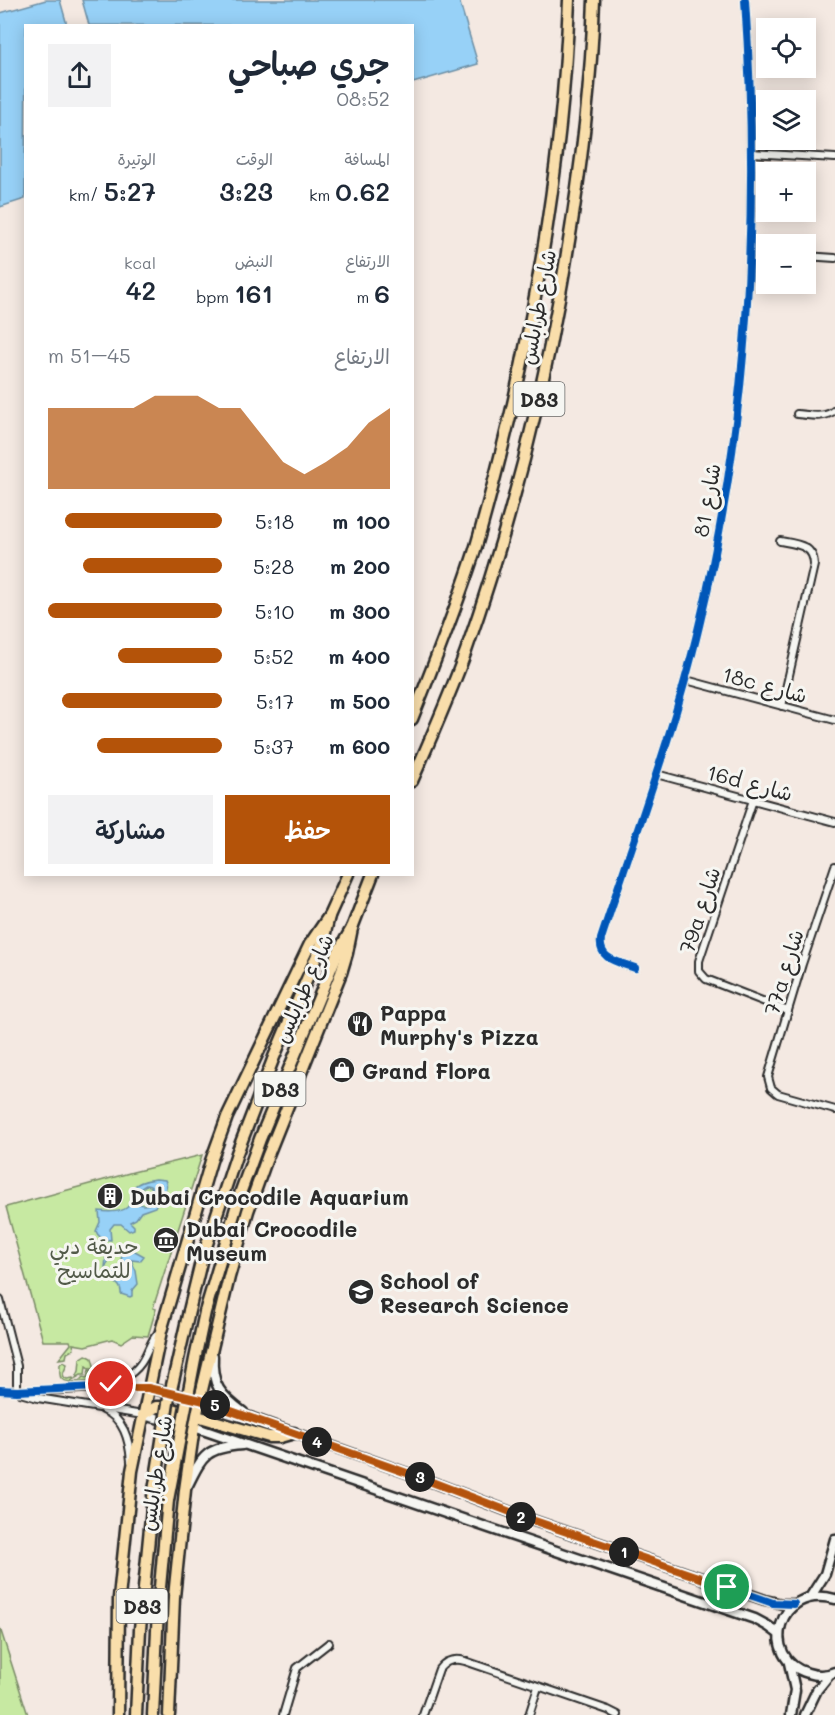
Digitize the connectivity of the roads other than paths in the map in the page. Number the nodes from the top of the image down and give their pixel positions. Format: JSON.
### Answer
{"nodes":[{"id":1,"x":569,"y":0,"type":"edge"},
{"id":2,"x":594,"y":0,"type":"edge"},
{"id":3,"x":745,"y":0,"type":"edge"},
{"id":4,"x":752,"y":153,"type":"junction"},
{"id":5,"x":835,"y":158,"type":"edge"},
{"id":6,"x":751,"y":253,"type":"junction"},
{"id":7,"x":756,"y":253,"type":"edge"},
{"id":8,"x":816,"y":257,"type":"edge"},
{"id":9,"x":835,"y":258,"type":"edge"},
{"id":10,"x":835,"y":410,"type":"edge"},
{"id":11,"x":797,"y":414,"type":"dead end"},
{"id":12,"x":780,"y":541,"type":"dead end"},
{"id":13,"x":686,"y":680,"type":"junction"},
{"id":14,"x":782,"y":706,"type":"junction"},
{"id":15,"x":414,"y":714,"type":"edge"},
{"id":16,"x":835,"y":720,"type":"edge"},
{"id":17,"x":656,"y":774,"type":"junction"},
{"id":18,"x":414,"y":776,"type":"edge"},
{"id":19,"x":753,"y":800,"type":"junction"},
{"id":20,"x":835,"y":822,"type":"edge"},
{"id":21,"x":835,"y":866,"type":"edge"},
{"id":22,"x":347,"y":876,"type":"edge"},
{"id":23,"x":372,"y":876,"type":"edge"},
{"id":24,"x":329,"y":916,"type":"junction"},
{"id":25,"x":352,"y":928,"type":"junction"},
{"id":26,"x":635,"y":968,"type":"dead end"},
{"id":27,"x":788,"y":1011,"type":"junction"},
{"id":28,"x":835,"y":1110,"type":"edge"},
{"id":29,"x":0,"y":1300,"type":"edge"},
{"id":30,"x":161,"y":1330,"type":"junction"},
{"id":31,"x":215,"y":1338,"type":"junction"},
{"id":32,"x":98,"y":1388,"type":"junction"},
{"id":33,"x":148,"y":1388,"type":"junction"},
{"id":34,"x":0,"y":1390,"type":"edge"},
{"id":35,"x":17,"y":1391,"type":"junction"},
{"id":36,"x":200,"y":1400,"type":"junction"},
{"id":37,"x":94,"y":1406,"type":"junction"},
{"id":38,"x":144,"y":1414,"type":"junction"},
{"id":39,"x":196,"y":1415,"type":"junction"},
{"id":40,"x":251,"y":1418,"type":"junction"},
{"id":41,"x":194,"y":1427,"type":"junction"},
{"id":42,"x":294,"y":1433,"type":"junction"},
{"id":43,"x":246,"y":1444,"type":"junction"},
{"id":44,"x":132,"y":1472,"type":"junction"},
{"id":45,"x":185,"y":1490,"type":"junction"},
{"id":46,"x":835,"y":1539,"type":"edge"},
{"id":47,"x":811,"y":1596,"type":"junction"},
{"id":48,"x":835,"y":1599,"type":"edge"},
{"id":49,"x":794,"y":1604,"type":"junction"},
{"id":50,"x":779,"y":1634,"type":"junction"},
{"id":51,"x":329,"y":1643,"type":"dead end"},
{"id":52,"x":789,"y":1662,"type":"junction"},
{"id":53,"x":832,"y":1673,"type":"edge"},
{"id":54,"x":538,"y":1688,"type":"junction"},
{"id":55,"x":118,"y":1715,"type":"edge"},
{"id":56,"x":136,"y":1715,"type":"edge"},
{"id":57,"x":153,"y":1715,"type":"edge"},
{"id":58,"x":169,"y":1715,"type":"edge"},
{"id":59,"x":283,"y":1715,"type":"edge"},
{"id":60,"x":423,"y":1715,"type":"edge"},
{"id":61,"x":529,"y":1715,"type":"edge"},
{"id":62,"x":618,"y":1715,"type":"edge"},
{"id":63,"x":791,"y":1715,"type":"edge"},
{"id":64,"x":805,"y":1715,"type":"edge"}],
"edges":[{"from":1,"to":15,"type":"highway","name":"شارع طرابلس","number":"D83"},
{"from":2,"to":18,"type":"highway","name":"شارع طرابلس","number":"D83"},
{"from":3,"to":4,"type":"street","name":"شارع 81"},
{"from":4,"to":5,"type":"street"},
{"from":4,"to":6,"type":"street","name":"شارع 81"},
{"from":6,"to":7,"type":"street"},
{"from":6,"to":13,"type":"street","name":"شارع 81"},
{"from":8,"to":9,"type":"street"},
{"from":10,"to":11,"type":"street"},
{"from":12,"to":14,"type":"street"},
{"from":13,"to":14,"type":"street","name":"18c شارع"},
{"from":13,"to":17,"type":"street","name":"شارع 81"},
{"from":14,"to":16,"type":"street","name":"18c شارع"},
{"from":17,"to":19,"type":"street","name":"16d شارع"},
{"from":17,"to":26,"type":"street","name":"شارع 81"},
{"from":19,"to":20,"type":"street","name":"16d شارع"},
{"from":19,"to":27,"type":"street","name":"79a شارع"},
{"from":21,"to":27,"type":"street","name":"77a شارع"},
{"from":22,"to":24,"type":"highway","name":"شارع طرابلس","number":"D83"},
{"from":23,"to":25,"type":"highway","name":"شارع طرابلس","number":"D83"},
{"from":24,"to":30,"type":"highway"},
{"from":24,"to":56,"type":"highway","name":"شارع طرابلس","number":"D83","bridge":true},
{"from":25,"to":31,"type":"highway"},
{"from":25,"to":57,"type":"highway","name":"شارع طرابلس","number":"D83","bridge":true},
{"from":27,"to":28,"type":"street","name":"77a شارع"},
{"from":29,"to":35,"type":"street"},
{"from":30,"to":32,"type":"street"},
{"from":30,"to":33,"type":"highway"},
{"from":31,"to":36,"type":"highway"},
{"from":31,"to":40,"type":"street"},
{"from":32,"to":33,"type":"street"},
{"from":32,"to":35,"type":"street"},
{"from":33,"to":36,"type":"street"},
{"from":33,"to":38,"type":"highway"},
{"from":34,"to":35,"type":"street"},
{"from":35,"to":37,"type":"street"},
{"from":36,"to":39,"type":"highway"},
{"from":36,"to":40,"type":"street"},
{"from":37,"to":38,"type":"street"},
{"from":37,"to":44,"type":"street"},
{"from":38,"to":39,"type":"highway"},
{"from":38,"to":41,"type":"street"},
{"from":38,"to":44,"type":"highway"},
{"from":39,"to":41,"type":"highway"},
{"from":39,"to":42,"type":"highway"},
{"from":40,"to":42,"type":"street"},
{"from":41,"to":43,"type":"street"},
{"from":41,"to":45,"type":"highway"},
{"from":42,"to":49,"type":"street"},
{"from":43,"to":45,"type":"street"},
{"from":43,"to":50,"type":"street"},
{"from":44,"to":55,"type":"highway"},
{"from":45,"to":58,"type":"highway"},
{"from":46,"to":47,"type":"street"},
{"from":47,"to":48,"type":"street"},
{"from":47,"to":49,"type":"street"},
{"from":49,"to":50,"type":"street"},
{"from":50,"to":52,"type":"street"},
{"from":51,"to":59,"type":"street"},
{"from":52,"to":53,"type":"street"},
{"from":52,"to":63,"type":"street"},
{"from":53,"to":64,"type":"street"},
{"from":54,"to":60,"type":"street"},
{"from":54,"to":61,"type":"street"},
{"from":54,"to":62,"type":"street"}]}
